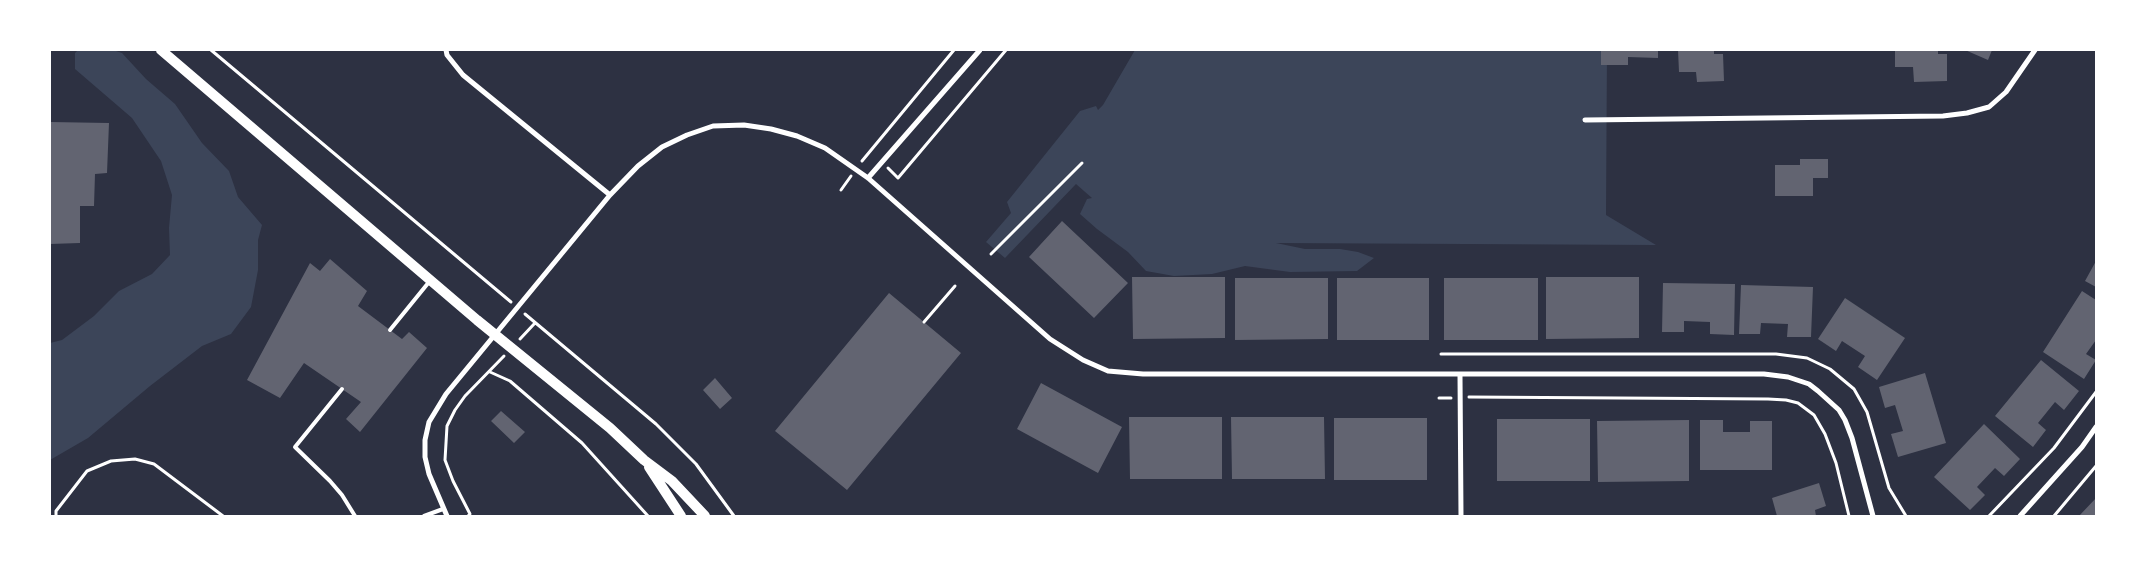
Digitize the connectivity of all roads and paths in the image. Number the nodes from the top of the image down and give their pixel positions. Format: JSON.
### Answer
{"nodes":[{"id":1,"x":161,"y":50,"type":"edge"},
{"id":2,"x":211,"y":50,"type":"edge"},
{"id":3,"x":446,"y":50,"type":"edge"},
{"id":4,"x":954,"y":50,"type":"edge"},
{"id":5,"x":980,"y":50,"type":"edge"},
{"id":6,"x":1006,"y":50,"type":"edge"},
{"id":7,"x":2035,"y":50,"type":"edge"},
{"id":8,"x":1585,"y":120,"type":"dead end"},
{"id":9,"x":869,"y":150,"type":"dead end"},
{"id":10,"x":1082,"y":163,"type":"dead end"},
{"id":11,"x":868,"y":178,"type":"junction"},
{"id":12,"x":898,"y":178,"type":"dead end"},
{"id":13,"x":610,"y":195,"type":"junction"},
{"id":14,"x":991,"y":254,"type":"dead end"},
{"id":15,"x":431,"y":280,"type":"junction"},
{"id":16,"x":955,"y":286,"type":"dead end"},
{"id":17,"x":500,"y":293,"type":"dead end"},
{"id":18,"x":924,"y":322,"type":"dead end"},
{"id":19,"x":535,"y":323,"type":"dead end"},
{"id":20,"x":390,"y":330,"type":"dead end"},
{"id":21,"x":495,"y":335,"type":"junction"},
{"id":22,"x":1460,"y":375,"type":"junction"},
{"id":23,"x":342,"y":389,"type":"dead end"},
{"id":24,"x":2096,"y":392,"type":"edge"},
{"id":25,"x":1486,"y":397,"type":"dead end"},
{"id":26,"x":2096,"y":427,"type":"edge"},
{"id":27,"x":644,"y":460,"type":"junction"},
{"id":28,"x":2096,"y":466,"type":"edge"},
{"id":29,"x":443,"y":508,"type":"junction"},
{"id":30,"x":56,"y":516,"type":"edge"},
{"id":31,"x":223,"y":516,"type":"edge"},
{"id":32,"x":355,"y":516,"type":"edge"},
{"id":33,"x":424,"y":516,"type":"edge"},
{"id":34,"x":447,"y":516,"type":"edge"},
{"id":35,"x":468,"y":516,"type":"edge"},
{"id":36,"x":648,"y":516,"type":"edge"},
{"id":37,"x":681,"y":516,"type":"edge"},
{"id":38,"x":705,"y":516,"type":"edge"},
{"id":39,"x":734,"y":516,"type":"edge"},
{"id":40,"x":1461,"y":516,"type":"edge"},
{"id":41,"x":1850,"y":516,"type":"edge"},
{"id":42,"x":1873,"y":516,"type":"edge"},
{"id":43,"x":1989,"y":516,"type":"edge"},
{"id":44,"x":2020,"y":516,"type":"edge"},
{"id":45,"x":2054,"y":516,"type":"edge"}],
"edges":[{"from":1,"to":15,"type":"main road"},
{"from":2,"to":17,"type":"path"},
{"from":3,"to":13,"type":"street"},
{"from":4,"to":9,"type":"path"},
{"from":5,"to":11,"type":"street"},
{"from":6,"to":12,"type":"path"},
{"from":7,"to":8,"type":"street"},
{"from":10,"to":14,"type":"path"},
{"from":11,"to":13,"type":"street"},
{"from":11,"to":22,"type":"street"},
{"from":13,"to":21,"type":"street"},
{"from":15,"to":20,"type":"lane"},
{"from":15,"to":21,"type":"main road"},
{"from":16,"to":18,"type":"path"},
{"from":19,"to":39,"type":"path"},
{"from":21,"to":27,"type":"main road"},
{"from":21,"to":29,"type":"street"},
{"from":22,"to":40,"type":"street"},
{"from":22,"to":42,"type":"street"},
{"from":23,"to":32,"type":"lane"},
{"from":24,"to":43,"type":"path"},
{"from":25,"to":41,"type":"path"},
{"from":26,"to":44,"type":"street"},
{"from":27,"to":37,"type":"main road"},
{"from":27,"to":38,"type":"main road"},
{"from":28,"to":45,"type":"path"},
{"from":29,"to":33,"type":"lane"},
{"from":29,"to":34,"type":"street"},
{"from":30,"to":31,"type":"path"},
{"from":35,"to":36,"type":"path"}]}
